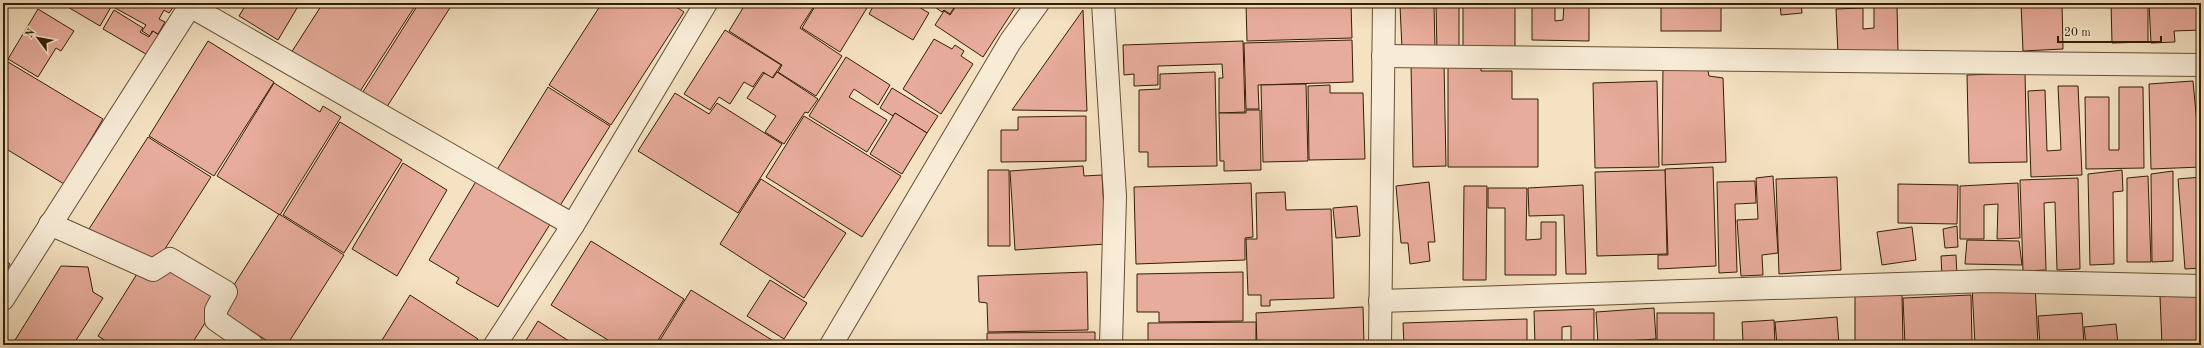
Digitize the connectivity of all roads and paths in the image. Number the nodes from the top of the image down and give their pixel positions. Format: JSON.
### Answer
{"nodes":[{"id":1,"x":706,"y":3,"type":"edge"},
{"id":2,"x":1038,"y":3,"type":"edge"},
{"id":3,"x":1103,"y":3,"type":"edge"},
{"id":4,"x":1384,"y":3,"type":"edge"},
{"id":5,"x":191,"y":4,"type":"edge"},
{"id":6,"x":1383,"y":56,"type":"junction"},
{"id":7,"x":2201,"y":65,"type":"edge"},
{"id":8,"x":50,"y":224,"type":"junction"},
{"id":9,"x":572,"y":225,"type":"junction"},
{"id":10,"x":2201,"y":286,"type":"edge"},
{"id":11,"x":3,"y":299,"type":"edge"},
{"id":12,"x":1380,"y":301,"type":"junction"},
{"id":13,"x":252,"y":345,"type":"edge"},
{"id":14,"x":495,"y":345,"type":"edge"},
{"id":15,"x":831,"y":345,"type":"edge"},
{"id":16,"x":1111,"y":345,"type":"edge"},
{"id":17,"x":1380,"y":345,"type":"edge"}],
"edges":[{"from":1,"to":9,"type":"street"},
{"from":2,"to":15,"type":"street"},
{"from":3,"to":16,"type":"street"},
{"from":4,"to":6,"type":"street"},
{"from":5,"to":8,"type":"street"},
{"from":5,"to":9,"type":"street"},
{"from":6,"to":7,"type":"street"},
{"from":6,"to":12,"type":"street"},
{"from":8,"to":11,"type":"street"},
{"from":8,"to":13,"type":"street"},
{"from":9,"to":14,"type":"street"},
{"from":10,"to":12,"type":"street"},
{"from":12,"to":17,"type":"street"}]}
